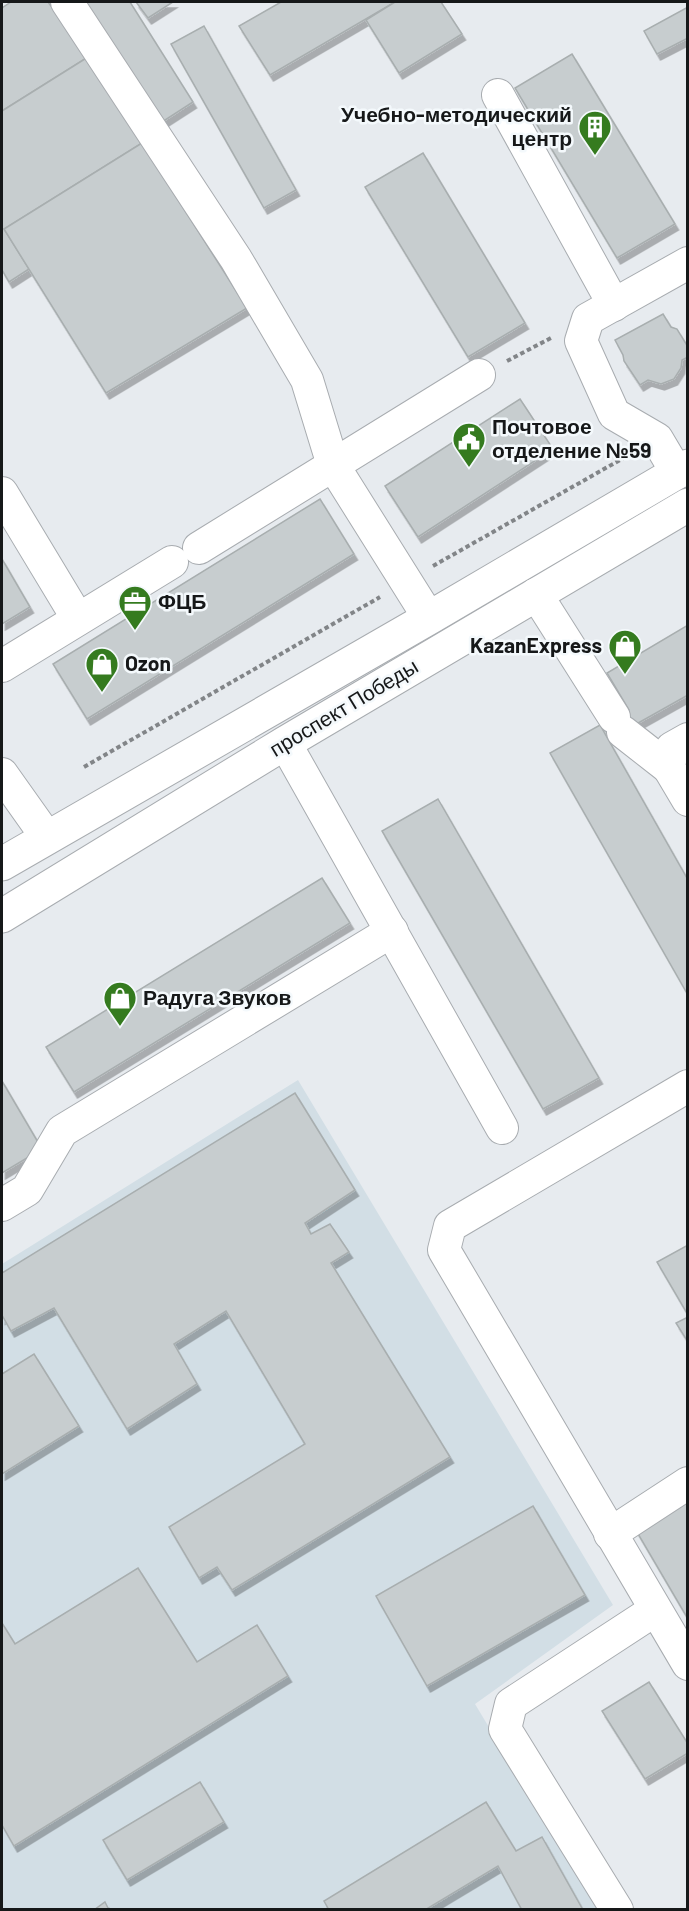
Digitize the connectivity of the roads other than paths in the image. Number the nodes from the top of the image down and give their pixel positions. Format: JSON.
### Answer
{"nodes":[{"id":1,"x":67,"y":2,"type":"edge"},
{"id":2,"x":498,"y":95,"type":"dead end"},
{"id":3,"x":687,"y":263,"type":"edge"},
{"id":4,"x":601,"y":312,"type":"junction"},
{"id":5,"x":479,"y":375,"type":"road end"},
{"id":6,"x":333,"y":465,"type":"junction"},
{"id":7,"x":682,"y":470,"type":"edge"},
{"id":8,"x":2,"y":493,"type":"edge"},
{"id":9,"x":687,"y":505,"type":"edge"},
{"id":10,"x":536,"y":594,"type":"junction"},
{"id":11,"x":429,"y":618,"type":"junction"},
{"id":12,"x":78,"y":619,"type":"junction"},
{"id":13,"x":2,"y":666,"type":"edge"},
{"id":14,"x":687,"y":739,"type":"edge"},
{"id":15,"x":285,"y":743,"type":"junction"},
{"id":16,"x":669,"y":768,"type":"junction"},
{"id":17,"x":2,"y":774,"type":"edge"},
{"id":18,"x":687,"y":800,"type":"edge"},
{"id":19,"x":46,"y":836,"type":"junction"},
{"id":20,"x":2,"y":864,"type":"edge"},
{"id":21,"x":2,"y":916,"type":"edge"},
{"id":22,"x":392,"y":931,"type":"junction"},
{"id":23,"x":687,"y":1086,"type":"edge"},
{"id":24,"x":502,"y":1128,"type":"dead end"},
{"id":25,"x":2,"y":1205,"type":"edge"},
{"id":26,"x":687,"y":1483,"type":"edge"},
{"id":27,"x":616,"y":1544,"type":"junction"},
{"id":28,"x":655,"y":1610,"type":"junction"},
{"id":29,"x":687,"y":1664,"type":"edge"},
{"id":30,"x":617,"y":1910,"type":"edge"}],
"edges":[{"from":1,"to":6,"type":"street"},
{"from":2,"to":4,"type":"street"},
{"from":3,"to":4,"type":"street"},
{"from":4,"to":7,"type":"street"},
{"from":5,"to":6,"type":"street"},
{"from":6,"to":11,"type":"street"},
{"from":6,"to":12,"type":"street"},
{"from":7,"to":11,"type":"main road","name":"проспект Победы"},
{"from":8,"to":12,"type":"street"},
{"from":9,"to":10,"type":"main road","name":"проспект Победы"},
{"from":10,"to":15,"type":"main road","name":"проспект Победы"},
{"from":10,"to":16,"type":"street"},
{"from":11,"to":19,"type":"main road","name":"проспект Победы"},
{"from":12,"to":13,"type":"street"},
{"from":14,"to":16,"type":"street"},
{"from":15,"to":21,"type":"main road","name":"проспект Победы"},
{"from":15,"to":22,"type":"street"},
{"from":16,"to":18,"type":"street"},
{"from":17,"to":19,"type":"street"},
{"from":19,"to":20,"type":"main road","name":"проспект Победы"},
{"from":22,"to":24,"type":"street"},
{"from":22,"to":25,"type":"street"},
{"from":23,"to":27,"type":"street"},
{"from":26,"to":27,"type":"street"},
{"from":27,"to":28,"type":"street"},
{"from":28,"to":29,"type":"street"},
{"from":28,"to":30,"type":"street"}]}
